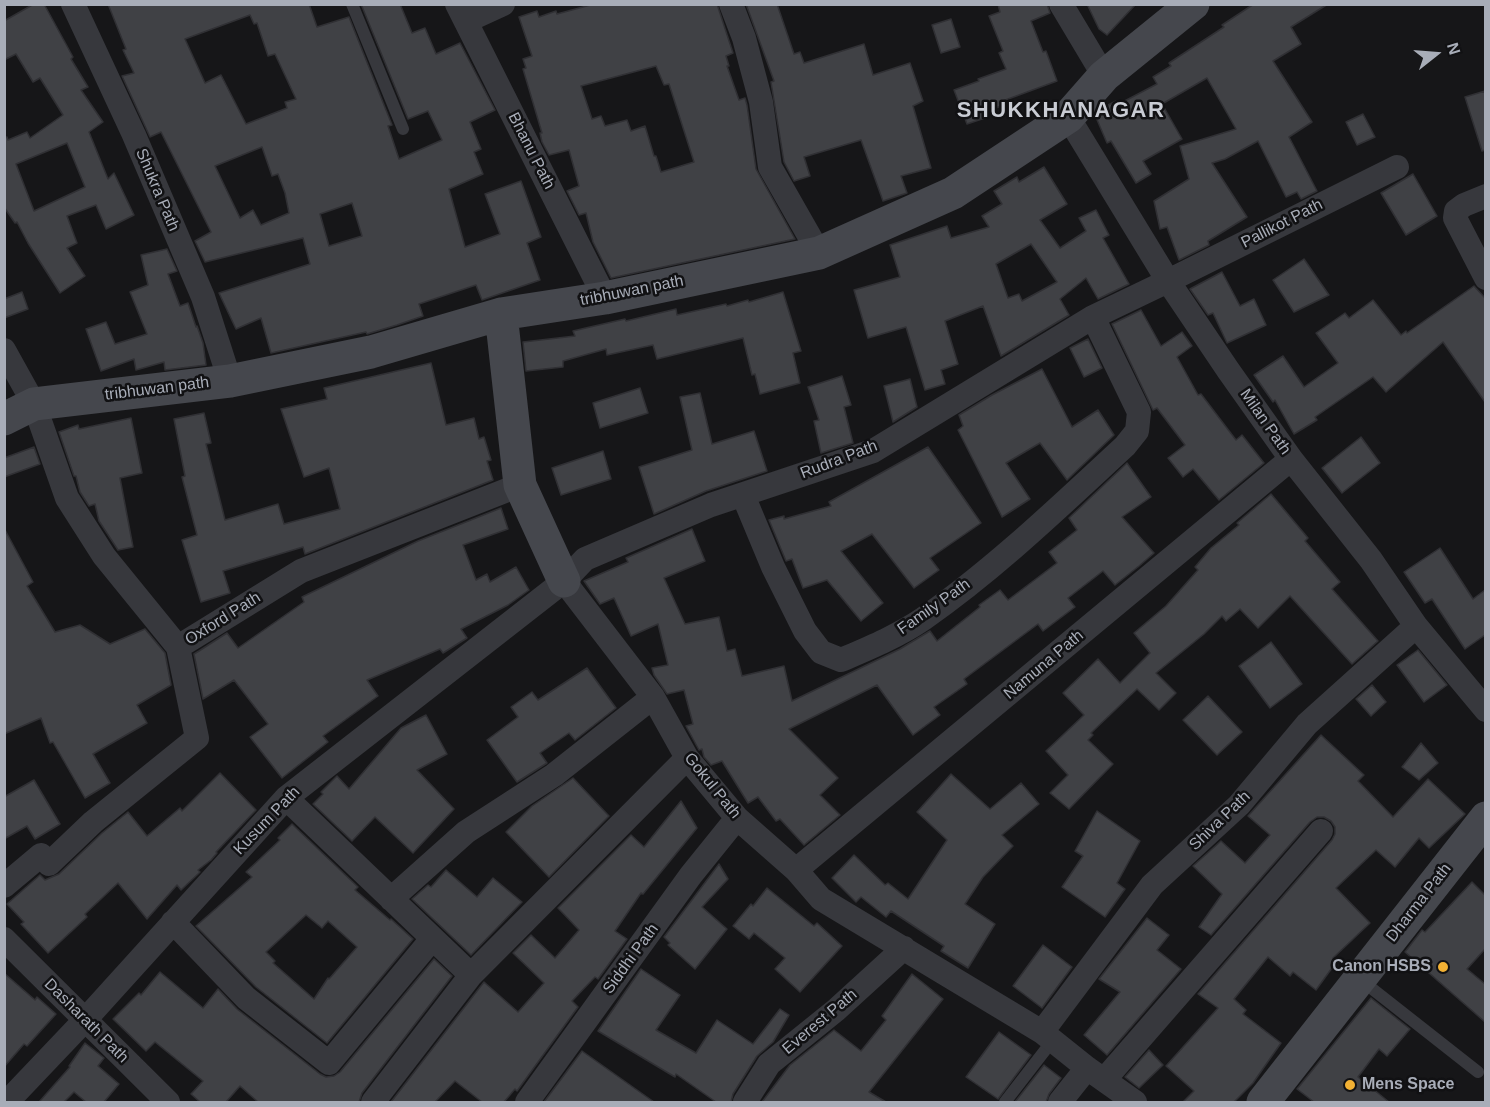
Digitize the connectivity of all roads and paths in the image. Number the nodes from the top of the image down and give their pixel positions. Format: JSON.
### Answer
{"nodes":[{"id":1,"x":73,"y":4,"type":"edge"},
{"id":2,"x":352,"y":4,"type":"edge"},
{"id":3,"x":503,"y":4,"type":"edge"},
{"id":4,"x":731,"y":4,"type":"edge"},
{"id":5,"x":1061,"y":4,"type":"edge"},
{"id":6,"x":1193,"y":4,"type":"edge"},
{"id":7,"x":461,"y":13,"type":"edge"},
{"id":8,"x":1104,"y":76,"type":"junction"},
{"id":9,"x":1068,"y":117,"type":"junction"},
{"id":10,"x":403,"y":129,"type":"dead end"},
{"id":11,"x":1397,"y":166,"type":"dead end"},
{"id":12,"x":1485,"y":196,"type":"edge"},
{"id":13,"x":819,"y":253,"type":"junction"},
{"id":14,"x":1485,"y":278,"type":"edge"},
{"id":15,"x":1168,"y":282,"type":"junction"},
{"id":16,"x":605,"y":298,"type":"junction"},
{"id":17,"x":501,"y":314,"type":"junction"},
{"id":18,"x":1093,"y":317,"type":"junction"},
{"id":19,"x":4,"y":350,"type":"edge"},
{"id":20,"x":230,"y":381,"type":"junction"},
{"id":21,"x":34,"y":404,"type":"junction"},
{"id":22,"x":4,"y":419,"type":"edge"},
{"id":23,"x":1291,"y":459,"type":"junction"},
{"id":24,"x":520,"y":485,"type":"junction"},
{"id":25,"x":743,"y":495,"type":"junction"},
{"id":26,"x":564,"y":581,"type":"junction"},
{"id":27,"x":1416,"y":626,"type":"junction"},
{"id":28,"x":178,"y":647,"type":"junction"},
{"id":29,"x":653,"y":697,"type":"junction"},
{"id":30,"x":1485,"y":710,"type":"edge"},
{"id":31,"x":687,"y":758,"type":"junction"},
{"id":32,"x":286,"y":798,"type":"junction"},
{"id":33,"x":737,"y":818,"type":"junction"},
{"id":34,"x":1485,"y":818,"type":"edge"},
{"id":35,"x":1321,"y":831,"type":"dead end"},
{"id":36,"x":796,"y":870,"type":"junction"},
{"id":37,"x":4,"y":886,"type":"edge"},
{"id":38,"x":391,"y":899,"type":"junction"},
{"id":39,"x":173,"y":922,"type":"junction"},
{"id":40,"x":4,"y":939,"type":"edge"},
{"id":41,"x":432,"y":939,"type":"junction"},
{"id":42,"x":904,"y":948,"type":"junction"},
{"id":43,"x":471,"y":975,"type":"junction"},
{"id":44,"x":1360,"y":979,"type":"junction"},
{"id":45,"x":84,"y":1021,"type":"junction"},
{"id":46,"x":1047,"y":1036,"type":"junction"},
{"id":47,"x":1478,"y":1072,"type":"dead end"},
{"id":48,"x":1095,"y":1074,"type":"junction"},
{"id":49,"x":7,"y":1102,"type":"edge"},
{"id":50,"x":168,"y":1102,"type":"edge"},
{"id":51,"x":372,"y":1102,"type":"edge"},
{"id":52,"x":526,"y":1102,"type":"edge"},
{"id":53,"x":745,"y":1102,"type":"edge"},
{"id":54,"x":1005,"y":1102,"type":"edge"},
{"id":55,"x":1060,"y":1102,"type":"edge"},
{"id":56,"x":1135,"y":1102,"type":"edge"},
{"id":57,"x":1263,"y":1102,"type":"edge"}],
"edges":[{"from":1,"to":20,"type":"street","name":"Shukra Path"},
{"from":2,"to":10,"type":"lane"},
{"from":3,"to":7,"type":"street"},
{"from":4,"to":13,"type":"street"},
{"from":5,"to":8,"type":"street"},
{"from":6,"to":8,"type":"street","name":"tribhuwan path"},
{"from":7,"to":16,"type":"street","name":"Bhanu Path"},
{"from":8,"to":9,"type":"street","name":"tribhuwan path"},
{"from":9,"to":13,"type":"street","name":"tribhuwan path"},
{"from":9,"to":15,"type":"street","name":"Milan Path"},
{"from":11,"to":15,"type":"street","name":"Pallikot Path"},
{"from":12,"to":14,"type":"street"},
{"from":13,"to":16,"type":"street","name":"tribhuwan path"},
{"from":15,"to":18,"type":"street","name":"Rudra Path"},
{"from":15,"to":23,"type":"street","name":"Milan Path"},
{"from":16,"to":17,"type":"street","name":"tribhuwan path"},
{"from":17,"to":20,"type":"street","name":"tribhuwan path"},
{"from":17,"to":24,"type":"street","name":"Gokul Path"},
{"from":18,"to":25,"type":"street","name":"Rudra Path"},
{"from":18,"to":25,"type":"street","name":"Family Path"},
{"from":19,"to":21,"type":"street"},
{"from":20,"to":21,"type":"street","name":"tribhuwan path"},
{"from":21,"to":22,"type":"street","name":"tribhuwan path"},
{"from":21,"to":28,"type":"street"},
{"from":23,"to":27,"type":"street","name":"Milan Path"},
{"from":23,"to":36,"type":"street","name":"Namuna Path"},
{"from":24,"to":26,"type":"street","name":"Gokul Path"},
{"from":24,"to":28,"type":"street","name":"Oxford Path"},
{"from":25,"to":26,"type":"street","name":"Rudra Path"},
{"from":26,"to":29,"type":"street","name":"Gokul Path"},
{"from":26,"to":32,"type":"street","name":"Kusum Path"},
{"from":27,"to":30,"type":"street","name":"Milan Path"},
{"from":27,"to":46,"type":"street","name":"Shiva Path"},
{"from":28,"to":37,"type":"street","name":"Oxford Path"},
{"from":29,"to":31,"type":"street","name":"Gokul Path"},
{"from":29,"to":38,"type":"street"},
{"from":31,"to":33,"type":"street","name":"Gokul Path"},
{"from":31,"to":43,"type":"street"},
{"from":32,"to":38,"type":"street"},
{"from":32,"to":39,"type":"street","name":"Kusum Path"},
{"from":33,"to":36,"type":"street","name":"Gokul Path"},
{"from":33,"to":52,"type":"street","name":"Siddhi Path"},
{"from":34,"to":44,"type":"street","name":"Dharma Path"},
{"from":35,"to":48,"type":"street"},
{"from":36,"to":42,"type":"street","name":"Gokul Path"},
{"from":38,"to":41,"type":"street"},
{"from":39,"to":41,"type":"street"},
{"from":39,"to":45,"type":"street","name":"Kusum Path"},
{"from":40,"to":45,"type":"street","name":"Dasharath Path"},
{"from":41,"to":43,"type":"street"},
{"from":42,"to":46,"type":"street","name":"Gokul Path"},
{"from":42,"to":53,"type":"street","name":"Everest Path"},
{"from":43,"to":51,"type":"street"},
{"from":44,"to":47,"type":"lane"},
{"from":44,"to":57,"type":"street","name":"Dharma Path"},
{"from":45,"to":49,"type":"street","name":"Kusum Path"},
{"from":45,"to":50,"type":"street","name":"Dasharath Path"},
{"from":46,"to":48,"type":"street","name":"Gokul Path"},
{"from":46,"to":54,"type":"lane"},
{"from":48,"to":55,"type":"street"},
{"from":48,"to":56,"type":"street","name":"Gokul Path"}]}
